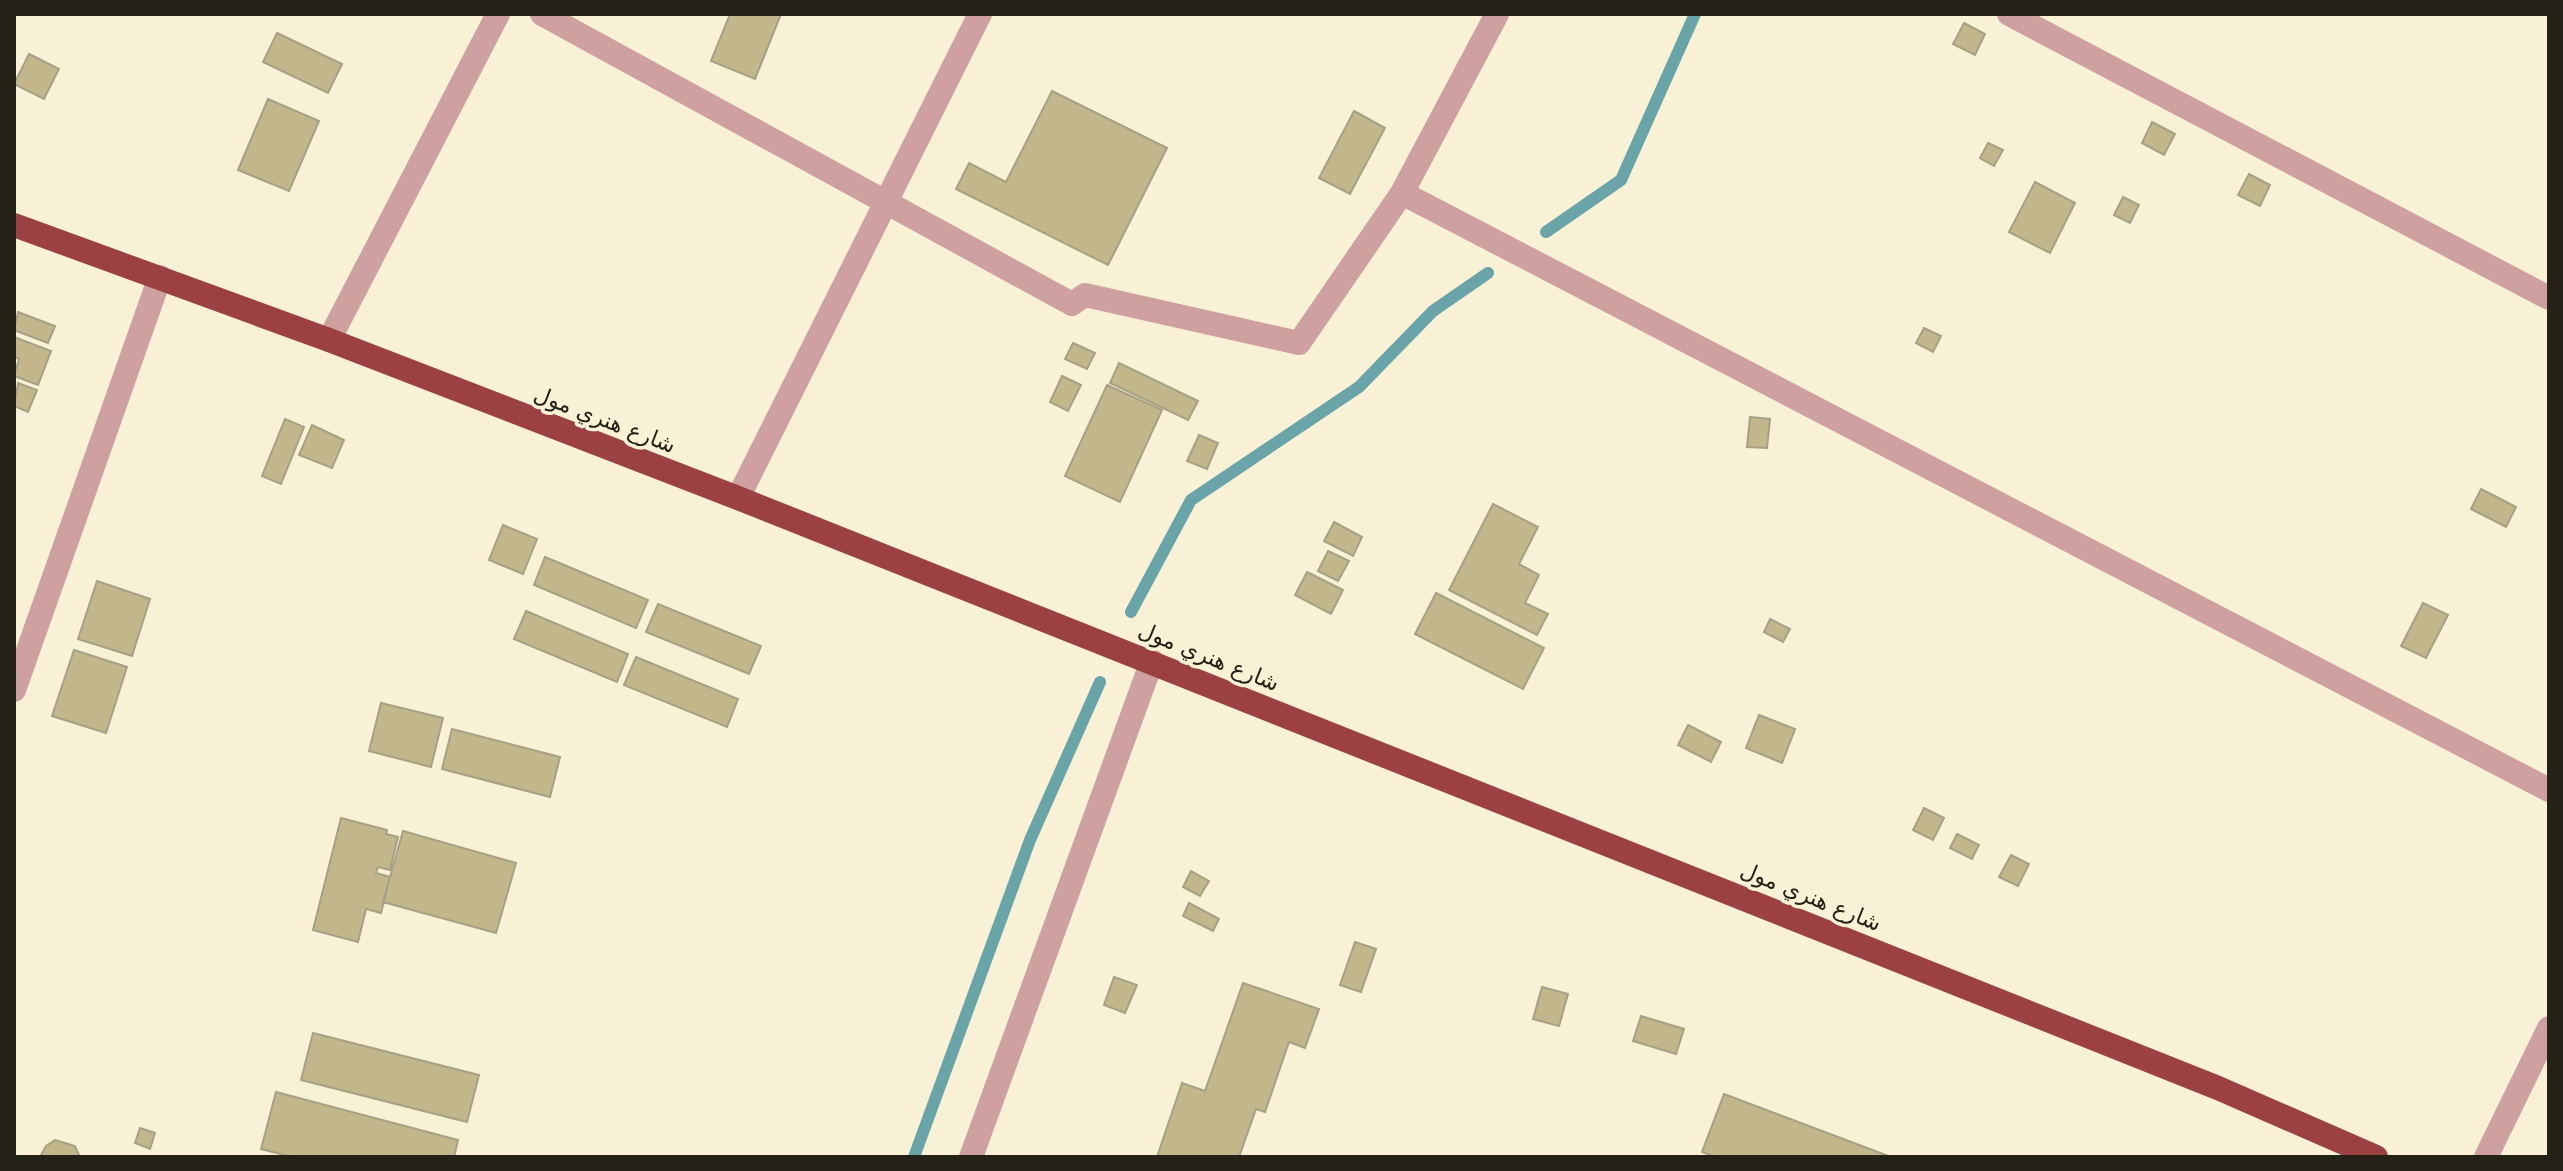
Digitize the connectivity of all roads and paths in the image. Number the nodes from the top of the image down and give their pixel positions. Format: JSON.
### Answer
{"nodes":[{"id":1,"x":498,"y":14,"type":"edge"},
{"id":2,"x":542,"y":14,"type":"edge"},
{"id":3,"x":980,"y":14,"type":"edge"},
{"id":4,"x":1497,"y":14,"type":"edge"},
{"id":5,"x":2009,"y":14,"type":"edge"},
{"id":6,"x":1402,"y":193,"type":"junction"},
{"id":7,"x":886,"y":202,"type":"junction"},
{"id":8,"x":14,"y":225,"type":"edge"},
{"id":9,"x":160,"y":277,"type":"junction"},
{"id":10,"x":2549,"y":298,"type":"edge"},
{"id":11,"x":329,"y":340,"type":"junction"},
{"id":12,"x":738,"y":498,"type":"junction"},
{"id":13,"x":1152,"y":661,"type":"junction"},
{"id":14,"x":14,"y":690,"type":"edge"},
{"id":15,"x":2549,"y":790,"type":"edge"},
{"id":16,"x":2549,"y":1028,"type":"edge"},
{"id":17,"x":971,"y":1157,"type":"edge"},
{"id":18,"x":2376,"y":1157,"type":"edge"},
{"id":19,"x":2486,"y":1157,"type":"edge"}],
"edges":[{"from":1,"to":11,"type":"street"},
{"from":2,"to":7,"type":"street"},
{"from":3,"to":7,"type":"street"},
{"from":4,"to":6,"type":"street"},
{"from":5,"to":10,"type":"street"},
{"from":6,"to":7,"type":"street"},
{"from":6,"to":15,"type":"street"},
{"from":7,"to":12,"type":"street"},
{"from":8,"to":9,"type":"highway","name":"شارع هنري مول"},
{"from":9,"to":11,"type":"highway","name":"شارع هنري مول"},
{"from":9,"to":14,"type":"street"},
{"from":11,"to":12,"type":"highway","name":"شارع هنري مول"},
{"from":12,"to":13,"type":"highway","name":"شارع هنري مول"},
{"from":13,"to":17,"type":"street"},
{"from":13,"to":18,"type":"highway","name":"شارع هنري مول"},
{"from":16,"to":19,"type":"street"}]}
